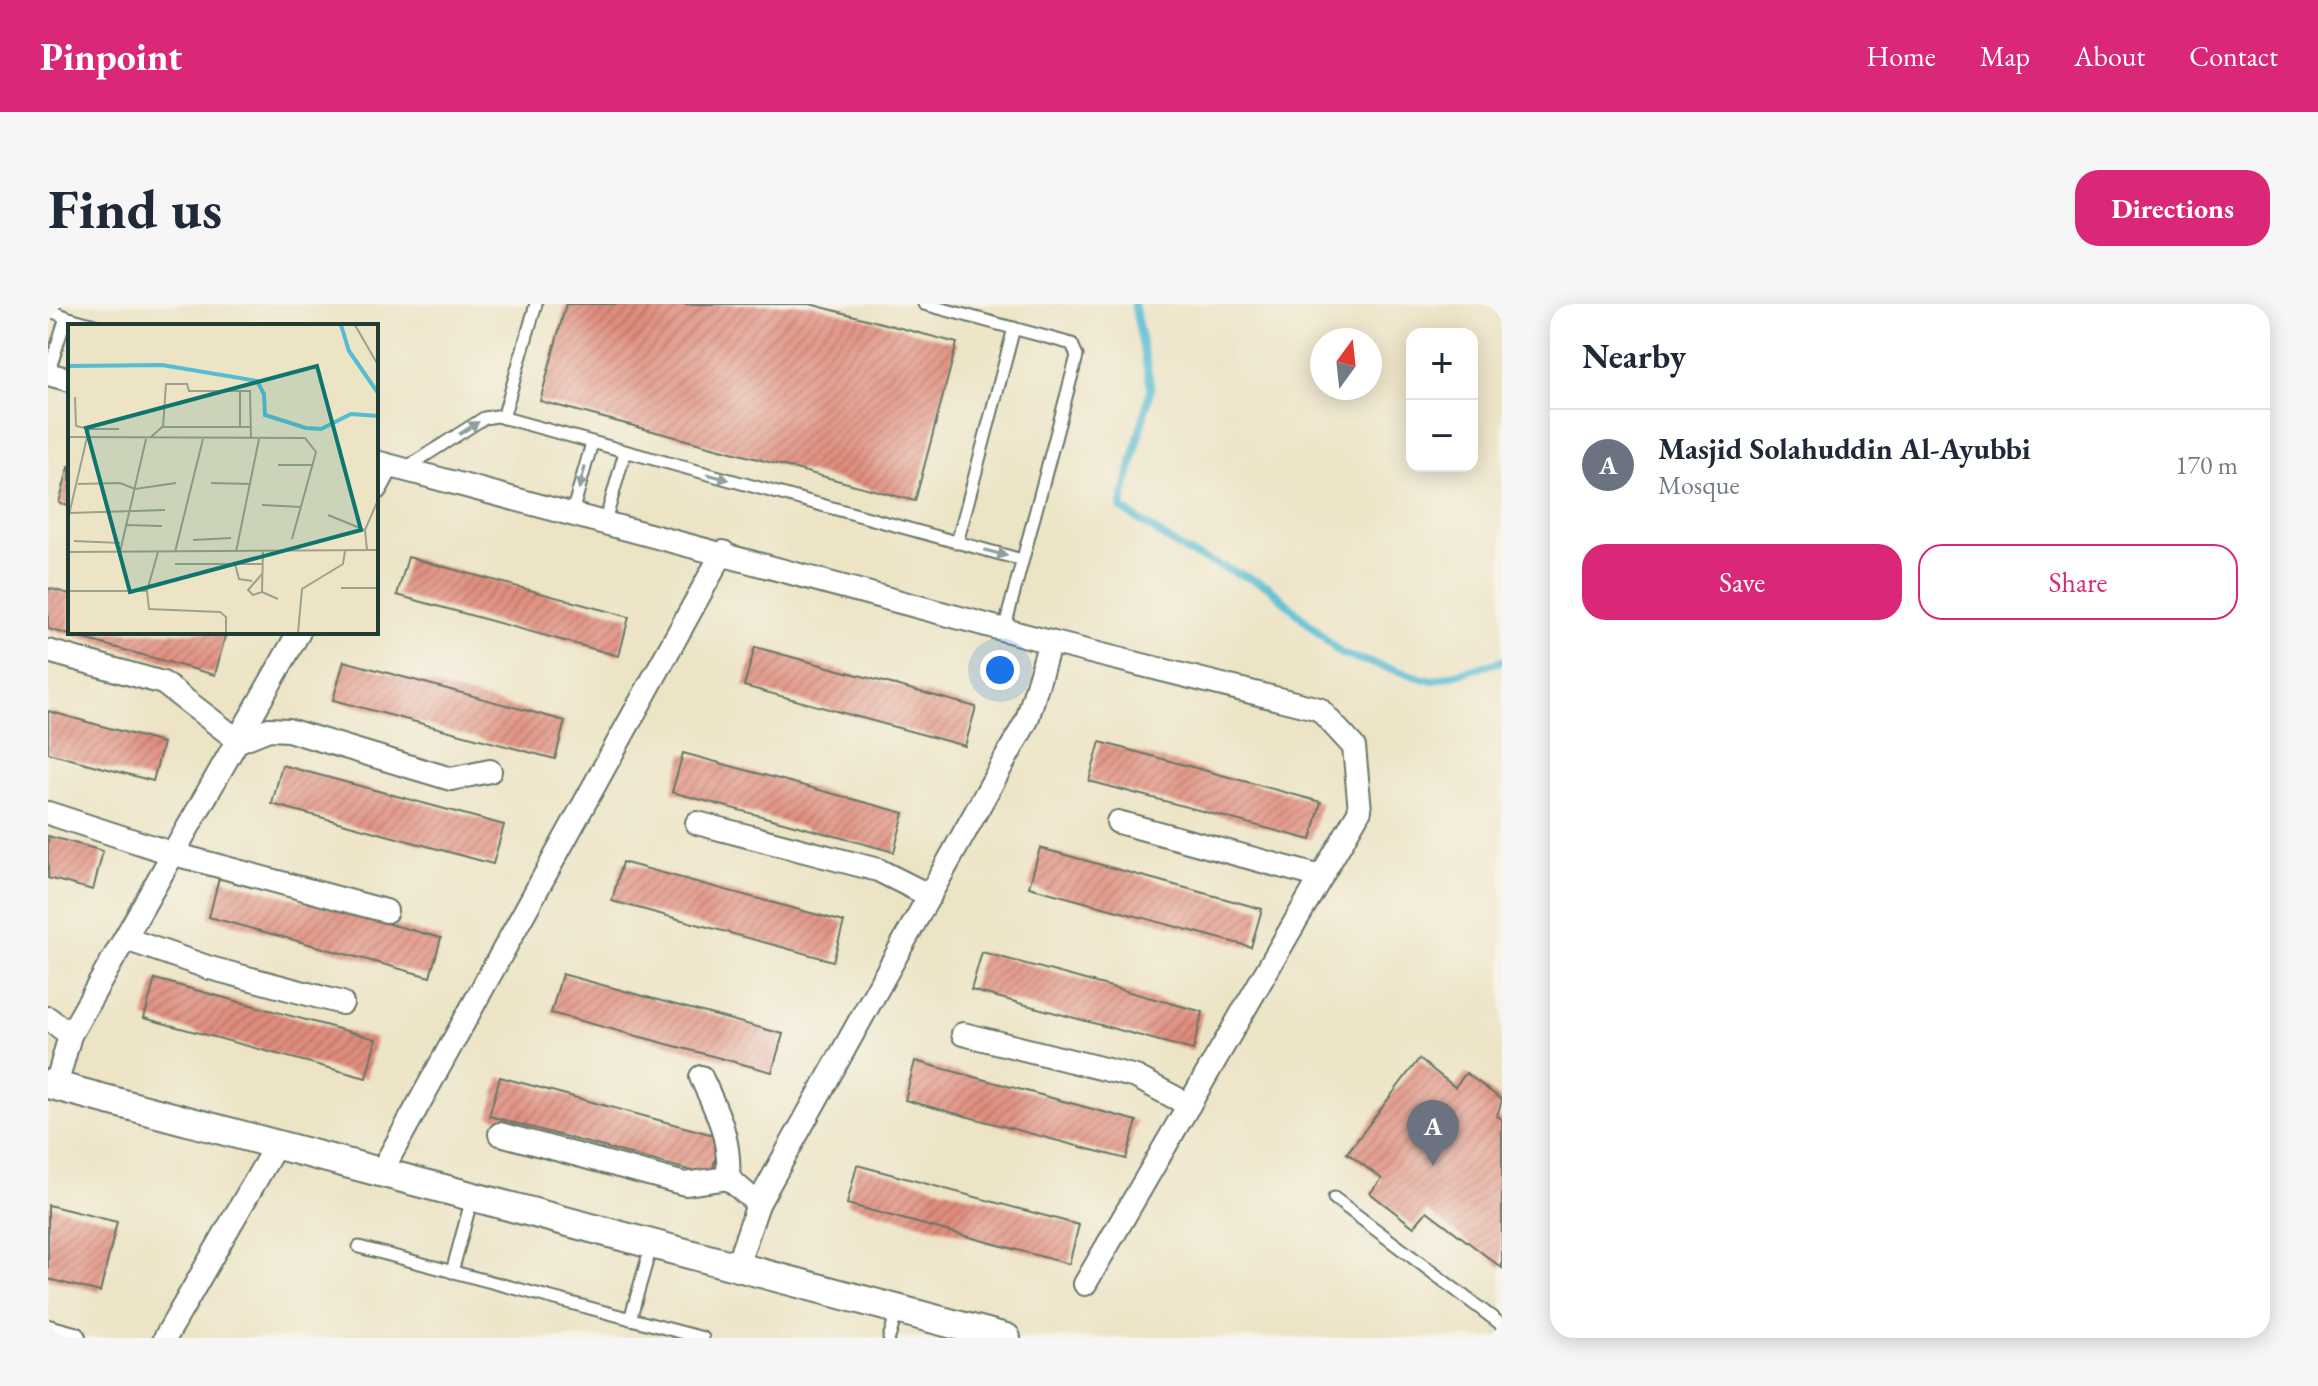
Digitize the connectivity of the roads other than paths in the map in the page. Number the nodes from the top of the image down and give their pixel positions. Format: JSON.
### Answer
{"nodes":[{"id":1,"x":536,"y":304,"type":"edge"},
{"id":2,"x":924,"y":304,"type":"edge"},
{"id":3,"x":48,"y":310,"type":"edge"},
{"id":4,"x":66,"y":317,"type":"junction"},
{"id":5,"x":91,"y":324,"type":"edge"},
{"id":6,"x":1014,"y":328,"type":"junction"},
{"id":7,"x":48,"y":374,"type":"edge"},
{"id":8,"x":68,"y":379,"type":"edge"},
{"id":9,"x":503,"y":418,"type":"junction"},
{"id":10,"x":592,"y":443,"type":"junction"},
{"id":11,"x":625,"y":452,"type":"junction"},
{"id":12,"x":389,"y":466,"type":"edge"},
{"id":13,"x":378,"y":485,"type":"edge"},
{"id":14,"x":572,"y":513,"type":"junction"},
{"id":15,"x":605,"y":522,"type":"junction"},
{"id":16,"x":957,"y":543,"type":"junction"},
{"id":17,"x":723,"y":552,"type":"junction"},
{"id":18,"x":1022,"y":560,"type":"junction"},
{"id":19,"x":1004,"y":630,"type":"junction"},
{"id":20,"x":298,"y":634,"type":"edge"},
{"id":21,"x":1050,"y":642,"type":"junction"},
{"id":22,"x":48,"y":651,"type":"edge"},
{"id":23,"x":239,"y":741,"type":"junction"},
{"id":24,"x":490,"y":771,"type":"dead end"},
{"id":25,"x":48,"y":813,"type":"edge"},
{"id":26,"x":1118,"y":822,"type":"dead end"},
{"id":27,"x":697,"y":823,"type":"dead end"},
{"id":28,"x":174,"y":854,"type":"junction"},
{"id":29,"x":1321,"y":877,"type":"junction"},
{"id":30,"x":930,"y":896,"type":"junction"},
{"id":31,"x":386,"y":911,"type":"dead end"},
{"id":32,"x":126,"y":939,"type":"junction"},
{"id":33,"x":342,"y":1003,"type":"dead end"},
{"id":34,"x":48,"y":1018,"type":"edge"},
{"id":35,"x":963,"y":1034,"type":"dead end"},
{"id":36,"x":70,"y":1035,"type":"junction"},
{"id":37,"x":701,"y":1077,"type":"dead end"},
{"id":38,"x":52,"y":1085,"type":"edge"},
{"id":39,"x":1189,"y":1105,"type":"junction"},
{"id":40,"x":500,"y":1134,"type":"dead end"},
{"id":41,"x":276,"y":1145,"type":"junction"},
{"id":42,"x":380,"y":1174,"type":"junction"},
{"id":43,"x":728,"y":1178,"type":"junction"},
{"id":44,"x":473,"y":1198,"type":"junction"},
{"id":45,"x":1334,"y":1198,"type":"dead end"},
{"id":46,"x":758,"y":1204,"type":"junction"},
{"id":47,"x":359,"y":1247,"type":"dead end"},
{"id":48,"x":651,"y":1247,"type":"junction"},
{"id":49,"x":736,"y":1269,"type":"junction"},
{"id":50,"x":452,"y":1272,"type":"junction"},
{"id":51,"x":1085,"y":1284,"type":"dead end"},
{"id":52,"x":898,"y":1308,"type":"junction"},
{"id":53,"x":630,"y":1319,"type":"junction"},
{"id":54,"x":1502,"y":1325,"type":"edge"},
{"id":55,"x":48,"y":1331,"type":"edge"},
{"id":56,"x":74,"y":1338,"type":"edge"},
{"id":57,"x":165,"y":1338,"type":"edge"},
{"id":58,"x":703,"y":1338,"type":"edge"},
{"id":59,"x":889,"y":1338,"type":"edge"},
{"id":60,"x":1006,"y":1338,"type":"edge"}],
"edges":[{"from":1,"to":9,"type":"lane"},
{"from":2,"to":6,"type":"lane"},
{"from":3,"to":4,"type":"lane"},
{"from":4,"to":5,"type":"lane"},
{"from":4,"to":7,"type":"lane"},
{"from":6,"to":16,"type":"lane"},
{"from":6,"to":18,"type":"lane"},
{"from":7,"to":8,"type":"street"},
{"from":9,"to":10,"type":"lane"},
{"from":12,"to":9,"type":"lane","one_way":true},
{"from":10,"to":11,"type":"lane"},
{"from":10,"to":14,"type":"lane","one_way":true},
{"from":11,"to":15,"type":"lane"},
{"from":11,"to":16,"type":"lane","one_way":true},
{"from":12,"to":13,"type":"street"},
{"from":12,"to":14,"type":"street"},
{"from":14,"to":15,"type":"street"},
{"from":15,"to":17,"type":"street"},
{"from":16,"to":18,"type":"lane","one_way":true},
{"from":17,"to":19,"type":"street"},
{"from":17,"to":42,"type":"street"},
{"from":18,"to":19,"type":"lane"},
{"from":19,"to":21,"type":"street"},
{"from":20,"to":23,"type":"street"},
{"from":21,"to":29,"type":"street"},
{"from":21,"to":30,"type":"street"},
{"from":22,"to":23,"type":"street"},
{"from":23,"to":24,"type":"street"},
{"from":23,"to":28,"type":"street"},
{"from":25,"to":28,"type":"street"},
{"from":26,"to":29,"type":"street"},
{"from":27,"to":30,"type":"street"},
{"from":28,"to":31,"type":"street"},
{"from":28,"to":32,"type":"street"},
{"from":29,"to":39,"type":"street"},
{"from":30,"to":46,"type":"street"},
{"from":32,"to":33,"type":"street"},
{"from":32,"to":36,"type":"street"},
{"from":34,"to":36,"type":"street"},
{"from":35,"to":39,"type":"street"},
{"from":36,"to":38,"type":"street"},
{"from":37,"to":43,"type":"street"},
{"from":38,"to":41,"type":"street"},
{"from":39,"to":51,"type":"street"},
{"from":40,"to":43,"type":"street"},
{"from":41,"to":42,"type":"street"},
{"from":41,"to":57,"type":"street"},
{"from":42,"to":44,"type":"street"},
{"from":43,"to":46,"type":"street"},
{"from":44,"to":48,"type":"street"},
{"from":44,"to":50,"type":"lane"},
{"from":45,"to":54,"type":"lane"},
{"from":46,"to":49,"type":"street"},
{"from":47,"to":50,"type":"lane"},
{"from":48,"to":49,"type":"street"},
{"from":48,"to":53,"type":"lane"},
{"from":49,"to":52,"type":"street"},
{"from":50,"to":53,"type":"lane"},
{"from":52,"to":59,"type":"lane"},
{"from":52,"to":60,"type":"street"},
{"from":53,"to":58,"type":"lane"},
{"from":55,"to":56,"type":"street"}]}
